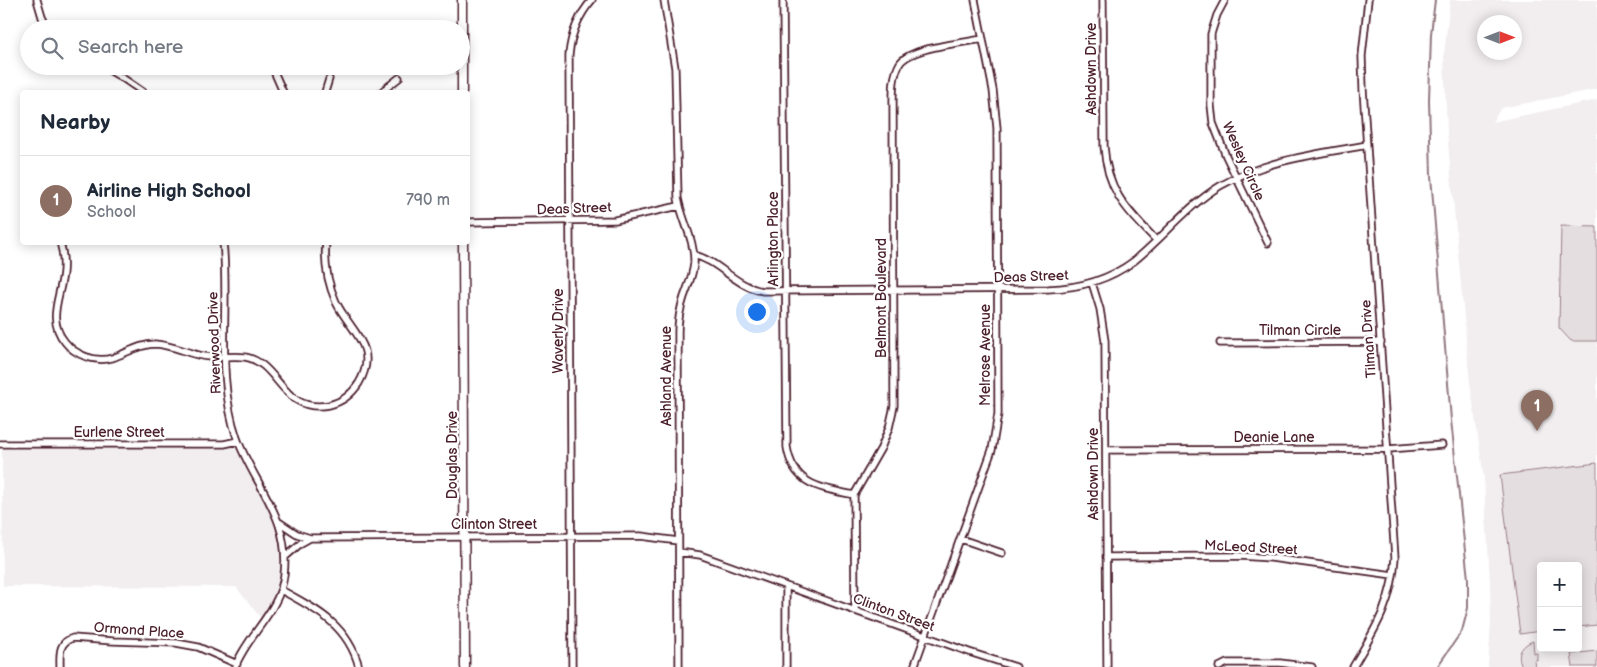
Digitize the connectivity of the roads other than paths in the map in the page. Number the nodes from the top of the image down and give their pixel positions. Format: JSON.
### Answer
{"nodes":[{"id":1,"x":37,"y":0,"type":"edge"},
{"id":2,"x":462,"y":0,"type":"edge"},
{"id":3,"x":592,"y":0,"type":"edge"},
{"id":4,"x":664,"y":0,"type":"edge"},
{"id":5,"x":783,"y":0,"type":"edge"},
{"id":6,"x":975,"y":0,"type":"edge"},
{"id":7,"x":1103,"y":0,"type":"edge"},
{"id":8,"x":1225,"y":0,"type":"edge"},
{"id":9,"x":1368,"y":0,"type":"edge"},
{"id":10,"x":44,"y":20,"type":"edge"},
{"id":11,"x":462,"y":20,"type":"edge"},
{"id":12,"x":982,"y":39,"type":"junction"},
{"id":13,"x":118,"y":75,"type":"edge"},
{"id":14,"x":275,"y":75,"type":"edge"},
{"id":15,"x":462,"y":75,"type":"edge"},
{"id":16,"x":399,"y":78,"type":"dead end"},
{"id":17,"x":329,"y":79,"type":"dead end"},
{"id":18,"x":140,"y":90,"type":"edge"},
{"id":19,"x":282,"y":90,"type":"edge"},
{"id":20,"x":326,"y":90,"type":"edge"},
{"id":21,"x":384,"y":90,"type":"edge"},
{"id":22,"x":462,"y":90,"type":"edge"},
{"id":23,"x":1367,"y":145,"type":"junction"},
{"id":24,"x":1236,"y":177,"type":"junction"},
{"id":25,"x":679,"y":206,"type":"junction"},
{"id":26,"x":470,"y":222,"type":"edge"},
{"id":27,"x":570,"y":222,"type":"junction"},
{"id":28,"x":1156,"y":240,"type":"junction"},
{"id":29,"x":1268,"y":243,"type":"dead end"},
{"id":30,"x":61,"y":245,"type":"edge"},
{"id":31,"x":223,"y":245,"type":"edge"},
{"id":32,"x":326,"y":245,"type":"edge"},
{"id":33,"x":463,"y":245,"type":"edge"},
{"id":34,"x":694,"y":255,"type":"junction"},
{"id":35,"x":1092,"y":283,"type":"junction"},
{"id":36,"x":786,"y":290,"type":"junction"},
{"id":37,"x":894,"y":290,"type":"junction"},
{"id":38,"x":998,"y":290,"type":"junction"},
{"id":39,"x":1381,"y":342,"type":"junction"},
{"id":40,"x":1220,"y":343,"type":"dead end"},
{"id":41,"x":225,"y":356,"type":"junction"},
{"id":42,"x":238,"y":440,"type":"junction"},
{"id":43,"x":0,"y":444,"type":"edge"},
{"id":44,"x":1442,"y":445,"type":"dead end"},
{"id":45,"x":1388,"y":448,"type":"junction"},
{"id":46,"x":1106,"y":450,"type":"junction"},
{"id":47,"x":854,"y":495,"type":"junction"},
{"id":48,"x":279,"y":522,"type":"junction"},
{"id":49,"x":571,"y":536,"type":"junction"},
{"id":50,"x":465,"y":537,"type":"junction"},
{"id":51,"x":310,"y":538,"type":"junction"},
{"id":52,"x":961,"y":539,"type":"junction"},
{"id":53,"x":678,"y":541,"type":"junction"},
{"id":54,"x":678,"y":552,"type":"junction"},
{"id":55,"x":1002,"y":553,"type":"dead end"},
{"id":56,"x":285,"y":558,"type":"junction"},
{"id":57,"x":1106,"y":558,"type":"junction"},
{"id":58,"x":1394,"y":575,"type":"junction"},
{"id":59,"x":786,"y":586,"type":"junction"},
{"id":60,"x":281,"y":590,"type":"junction"},
{"id":61,"x":854,"y":611,"type":"junction"},
{"id":62,"x":925,"y":636,"type":"junction"},
{"id":63,"x":236,"y":665,"type":"edge"},
{"id":64,"x":1000,"y":665,"type":"edge"},
{"id":65,"x":60,"y":667,"type":"edge"},
{"id":66,"x":359,"y":667,"type":"edge"},
{"id":67,"x":465,"y":667,"type":"edge"},
{"id":68,"x":572,"y":667,"type":"edge"},
{"id":69,"x":679,"y":667,"type":"edge"},
{"id":70,"x":786,"y":667,"type":"edge"},
{"id":71,"x":914,"y":667,"type":"edge"},
{"id":72,"x":1016,"y":667,"type":"edge"},
{"id":73,"x":1107,"y":667,"type":"edge"},
{"id":74,"x":1219,"y":667,"type":"edge"},
{"id":75,"x":1312,"y":667,"type":"edge"},
{"id":76,"x":1353,"y":667,"type":"edge"}],
"edges":[{"from":1,"to":10,"type":"street"},
{"from":2,"to":11,"type":"street"},
{"from":3,"to":27,"type":"street","name":"Waverly Drive"},
{"from":4,"to":25,"type":"street","name":"Ashland Avenue"},
{"from":5,"to":36,"type":"street","name":"Arlington Place"},
{"from":6,"to":12,"type":"street","name":"Melrose Avenue"},
{"from":7,"to":28,"type":"street","name":"Ashdown Drive"},
{"from":8,"to":24,"type":"street","name":"Wesley Circle"},
{"from":9,"to":23,"type":"street","name":"Tilman Drive"},
{"from":12,"to":37,"type":"street","name":"Belmont Boulevard"},
{"from":12,"to":38,"type":"street","name":"Melrose Avenue"},
{"from":13,"to":18,"type":"street"},
{"from":14,"to":19,"type":"street"},
{"from":15,"to":22,"type":"street"},
{"from":16,"to":21,"type":"street"},
{"from":17,"to":20,"type":"street"},
{"from":23,"to":24,"type":"street","name":"Deas Street"},
{"from":23,"to":39,"type":"street","name":"Tilman Drive"},
{"from":24,"to":28,"type":"street","name":"Deas Street"},
{"from":24,"to":29,"type":"street","name":"Wesley Circle"},
{"from":25,"to":27,"type":"street","name":"Deas Street"},
{"from":25,"to":34,"type":"street","name":"Ashland Avenue"},
{"from":26,"to":27,"type":"street","name":"Deas Street"},
{"from":27,"to":49,"type":"street","name":"Waverly Drive"},
{"from":28,"to":35,"type":"street","name":"Deas Street"},
{"from":30,"to":41,"type":"street"},
{"from":31,"to":41,"type":"street","name":"Riverwood Drive"},
{"from":32,"to":41,"type":"street"},
{"from":33,"to":50,"type":"street","name":"Douglas Drive"},
{"from":34,"to":36,"type":"street","name":"Deas Street"},
{"from":34,"to":53,"type":"street","name":"Ashland Avenue"},
{"from":35,"to":38,"type":"street","name":"Deas Street"},
{"from":35,"to":46,"type":"street","name":"Ashdown Drive"},
{"from":36,"to":37,"type":"street","name":"Deas Street"},
{"from":36,"to":47,"type":"street","name":"Arlington Place"},
{"from":37,"to":38,"type":"street","name":"Deas Street"},
{"from":37,"to":47,"type":"street","name":"Belmont Boulevard"},
{"from":38,"to":52,"type":"street","name":"Melrose Avenue"},
{"from":39,"to":40,"type":"street","name":"Tilman Circle"},
{"from":39,"to":45,"type":"street","name":"Tilman Drive"},
{"from":41,"to":42,"type":"street","name":"Riverwood Drive"},
{"from":42,"to":43,"type":"street","name":"Eurlene Street"},
{"from":42,"to":48,"type":"street","name":"Riverwood Drive"},
{"from":44,"to":45,"type":"street","name":"Deanie Lane"},
{"from":45,"to":46,"type":"street","name":"Deanie Lane"},
{"from":45,"to":58,"type":"street","name":"Tilman Drive"},
{"from":46,"to":57,"type":"street","name":"Ashdown Drive"},
{"from":47,"to":61,"type":"street","name":"Belmont Boulevard"},
{"from":48,"to":51,"type":"street","name":"Clinton Street"},
{"from":48,"to":56,"type":"street","name":"Riverwood Drive"},
{"from":49,"to":50,"type":"street","name":"Clinton Street"},
{"from":49,"to":53,"type":"street","name":"Clinton Street"},
{"from":49,"to":68,"type":"street","name":"Waverly Drive"},
{"from":50,"to":51,"type":"street","name":"Clinton Street"},
{"from":50,"to":67,"type":"street","name":"Douglas Drive"},
{"from":51,"to":56,"type":"street"},
{"from":52,"to":55,"type":"street"},
{"from":52,"to":62,"type":"street","name":"Melrose Avenue"},
{"from":53,"to":54,"type":"street","name":"Ashland Avenue"},
{"from":54,"to":59,"type":"street","name":"Clinton Street"},
{"from":54,"to":69,"type":"street","name":"Ashland Avenue"},
{"from":56,"to":60,"type":"street","name":"Riverwood Drive"},
{"from":57,"to":58,"type":"street","name":"McLeod Street"},
{"from":57,"to":73,"type":"street","name":"Ashdown Drive"},
{"from":58,"to":76,"type":"street","name":"Tilman Drive"},
{"from":59,"to":61,"type":"street","name":"Clinton Street"},
{"from":59,"to":70,"type":"street"},
{"from":60,"to":63,"type":"street","name":"Riverwood Drive"},
{"from":60,"to":66,"type":"street"},
{"from":61,"to":62,"type":"street","name":"Clinton Street"},
{"from":62,"to":64,"type":"street","name":"Clinton Street"},
{"from":62,"to":71,"type":"street","name":"Melrose Avenue"},
{"from":63,"to":65,"type":"street","name":"Ormond Place"},
{"from":64,"to":72,"type":"street","name":"Clinton Street"},
{"from":74,"to":75,"type":"street"}]}
